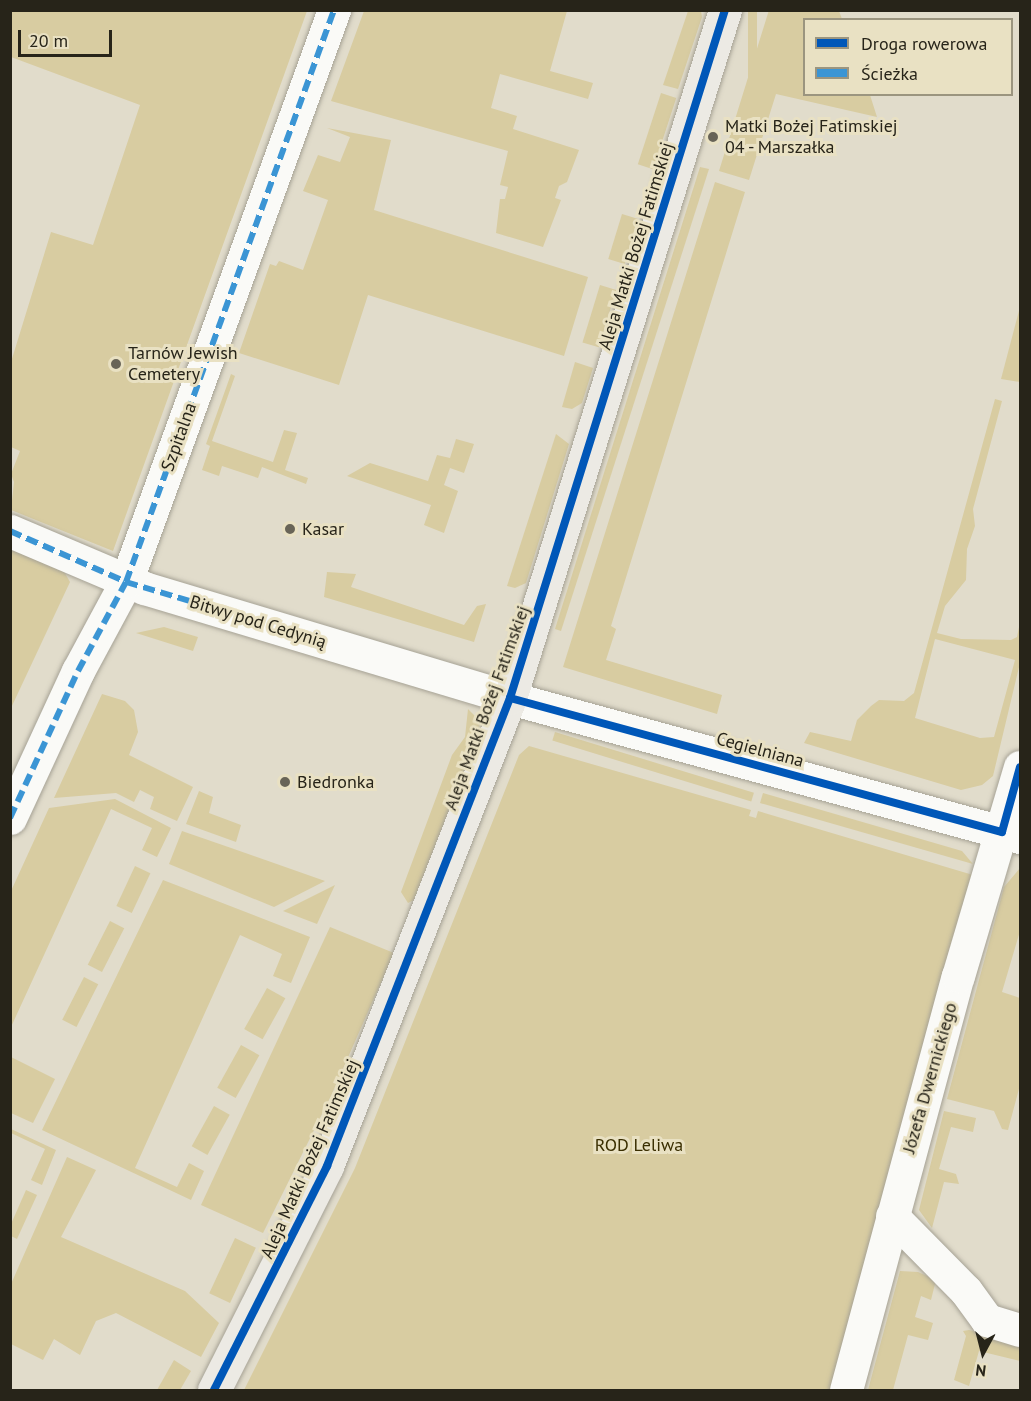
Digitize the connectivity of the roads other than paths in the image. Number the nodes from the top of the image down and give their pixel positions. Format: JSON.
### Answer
{"nodes":[{"id":1,"x":333,"y":10,"type":"edge"},
{"id":2,"x":725,"y":10,"type":"edge"},
{"id":3,"x":10,"y":531,"type":"edge"},
{"id":4,"x":126,"y":582,"type":"junction"},
{"id":5,"x":510,"y":698,"type":"junction"},
{"id":6,"x":1020,"y":767,"type":"edge"},
{"id":7,"x":10,"y":818,"type":"edge"},
{"id":8,"x":1011,"y":834,"type":"edge"},
{"id":9,"x":892,"y":1216,"type":"junction"},
{"id":10,"x":1020,"y":1330,"type":"edge"},
{"id":11,"x":214,"y":1390,"type":"edge"},
{"id":12,"x":846,"y":1390,"type":"edge"}],
"edges":[{"from":1,"to":4,"type":"street","name":"Szpitalna"},
{"from":2,"to":5,"type":"street","name":"Aleja Matki Bożej Fatimskiej"},
{"from":3,"to":4,"type":"street","name":"Bitwy pod Cedynią"},
{"from":4,"to":5,"type":"street","name":"Bitwy pod Cedynią"},
{"from":4,"to":7,"type":"street","name":"Szpitalna"},
{"from":5,"to":8,"type":"street","name":"Cegielniana"},
{"from":5,"to":11,"type":"street","name":"Aleja Matki Bożej Fatimskiej"},
{"from":6,"to":8,"type":"street","name":"Józefa Dwernickiego"},
{"from":8,"to":9,"type":"street","name":"Józefa Dwernickiego"},
{"from":9,"to":10,"type":"street"},
{"from":9,"to":12,"type":"street","name":"Józefa Dwernickiego"}]}
